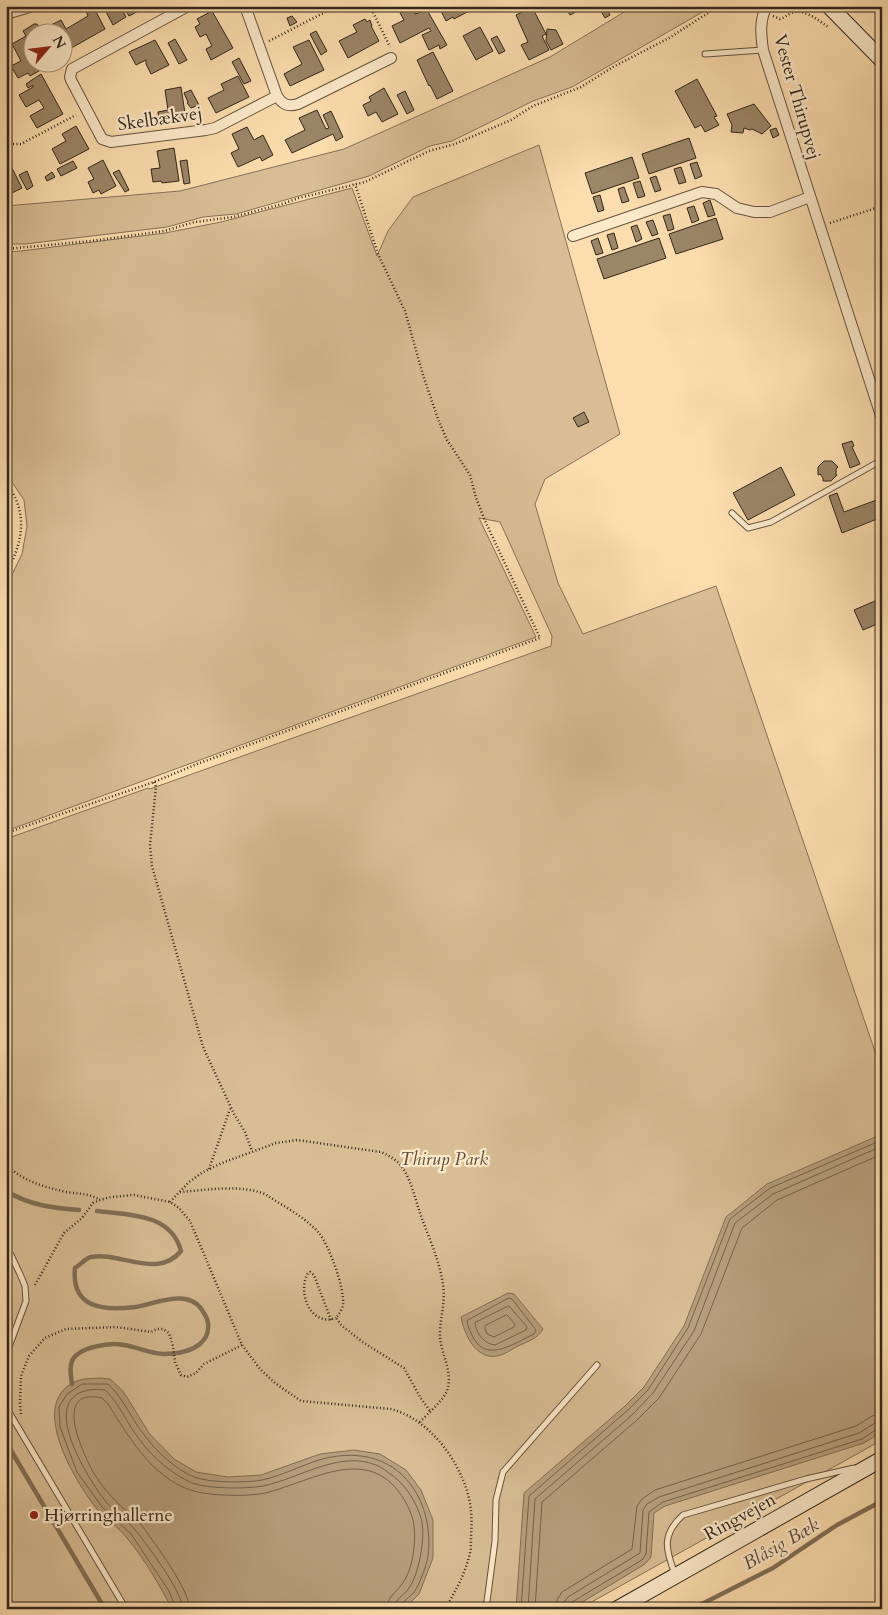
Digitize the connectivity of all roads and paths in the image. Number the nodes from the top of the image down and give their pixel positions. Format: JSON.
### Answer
{"nodes":[{"id":1,"x":32,"y":6,"type":"edge"},
{"id":2,"x":188,"y":6,"type":"edge"},
{"id":3,"x":244,"y":6,"type":"edge"},
{"id":4,"x":336,"y":6,"type":"edge"},
{"id":5,"x":370,"y":6,"type":"edge"},
{"id":6,"x":719,"y":6,"type":"edge"},
{"id":7,"x":829,"y":6,"type":"edge"},
{"id":8,"x":765,"y":9,"type":"edge"},
{"id":9,"x":6,"y":14,"type":"edge"},
{"id":10,"x":833,"y":30,"type":"dead end"},
{"id":11,"x":259,"y":46,"type":"junction"},
{"id":12,"x":764,"y":50,"type":"junction"},
{"id":13,"x":705,"y":54,"type":"dead end"},
{"id":14,"x":391,"y":58,"type":"joint"},
{"id":15,"x":882,"y":60,"type":"edge"},
{"id":16,"x":277,"y":96,"type":"junction"},
{"id":17,"x":86,"y":110,"type":"junction"},
{"id":18,"x":6,"y":144,"type":"edge"},
{"id":19,"x":355,"y":184,"type":"junction"},
{"id":20,"x":810,"y":197,"type":"junction"},
{"id":21,"x":882,"y":206,"type":"edge"},
{"id":22,"x":819,"y":226,"type":"junction"},
{"id":23,"x":573,"y":236,"type":"dead end"},
{"id":24,"x":6,"y":249,"type":"edge"},
{"id":25,"x":882,"y":419,"type":"edge"},
{"id":26,"x":882,"y":460,"type":"edge"},
{"id":27,"x":6,"y":482,"type":"edge"},
{"id":28,"x":732,"y":513,"type":"dead end"},
{"id":29,"x":6,"y":574,"type":"edge"},
{"id":30,"x":154,"y":782,"type":"junction"},
{"id":31,"x":6,"y":833,"type":"edge"},
{"id":32,"x":231,"y":1107,"type":"junction"},
{"id":33,"x":252,"y":1151,"type":"junction"},
{"id":34,"x":6,"y":1165,"type":"edge"},
{"id":35,"x":209,"y":1170,"type":"junction"},
{"id":36,"x":178,"y":1192,"type":"junction"},
{"id":37,"x":100,"y":1200,"type":"junction"},
{"id":38,"x":170,"y":1202,"type":"junction"},
{"id":39,"x":6,"y":1250,"type":"edge"},
{"id":40,"x":26,"y":1301,"type":"junction"},
{"id":41,"x":336,"y":1318,"type":"junction"},
{"id":42,"x":331,"y":1320,"type":"junction"},
{"id":43,"x":242,"y":1345,"type":"junction"},
{"id":44,"x":6,"y":1355,"type":"edge"},
{"id":45,"x":597,"y":1365,"type":"dead end"},
{"id":46,"x":6,"y":1407,"type":"edge"},
{"id":47,"x":430,"y":1411,"type":"junction"},
{"id":48,"x":420,"y":1422,"type":"junction"},
{"id":49,"x":18,"y":1428,"type":"junction"},
{"id":50,"x":878,"y":1461,"type":"edge"},
{"id":51,"x":676,"y":1575,"type":"junction"},
{"id":52,"x":126,"y":1609,"type":"edge"},
{"id":53,"x":445,"y":1609,"type":"edge"},
{"id":54,"x":486,"y":1609,"type":"edge"},
{"id":55,"x":617,"y":1609,"type":"edge"}],
"edges":[{"from":1,"to":9,"type":"street"},
{"from":2,"to":17,"type":"street","name":"Skelbækvej"},
{"from":3,"to":11,"type":"street"},
{"from":4,"to":11,"type":"path"},
{"from":5,"to":14,"type":"path"},
{"from":6,"to":19,"type":"path"},
{"from":7,"to":15,"type":"main road"},
{"from":8,"to":10,"type":"path"},
{"from":8,"to":12,"type":"street","name":"Vester Thirupvej"},
{"from":11,"to":16,"type":"street"},
{"from":12,"to":13,"type":"lane"},
{"from":12,"to":20,"type":"street","name":"Vester Thirupvej"},
{"from":14,"to":16,"type":"street"},
{"from":16,"to":17,"type":"street","name":"Skelbækvej"},
{"from":17,"to":18,"type":"path"},
{"from":19,"to":24,"type":"path"},
{"from":19,"to":30,"type":"path"},
{"from":20,"to":22,"type":"street","name":"Vester Thirupvej"},
{"from":20,"to":23,"type":"street"},
{"from":21,"to":22,"type":"path"},
{"from":22,"to":25,"type":"street","name":"Vester Thirupvej"},
{"from":26,"to":28,"type":"lane"},
{"from":27,"to":29,"type":"path"},
{"from":30,"to":31,"type":"path"},
{"from":30,"to":32,"type":"path"},
{"from":32,"to":33,"type":"path"},
{"from":32,"to":35,"type":"path"},
{"from":33,"to":35,"type":"path"},
{"from":33,"to":47,"type":"path"},
{"from":34,"to":37,"type":"path"},
{"from":35,"to":36,"type":"path"},
{"from":36,"to":38,"type":"path"},
{"from":36,"to":41,"type":"path"},
{"from":37,"to":38,"type":"path"},
{"from":37,"to":40,"type":"path"},
{"from":38,"to":43,"type":"path"},
{"from":39,"to":40,"type":"lane"},
{"from":40,"to":44,"type":"lane"},
{"from":41,"to":42,"type":"path"},
{"from":41,"to":47,"type":"path"},
{"from":42,"to":42,"type":"path"},
{"from":43,"to":48,"type":"path"},
{"from":43,"to":49,"type":"path"},
{"from":45,"to":54,"type":"lane"},
{"from":46,"to":49,"type":"lane"},
{"from":47,"to":48,"type":"path"},
{"from":48,"to":53,"type":"path"},
{"from":49,"to":52,"type":"lane"},
{"from":50,"to":51,"type":"main road","name":"Ringvejen"},
{"from":50,"to":51,"type":"lane"},
{"from":51,"to":55,"type":"main road","name":"Ringvejen"}]}
